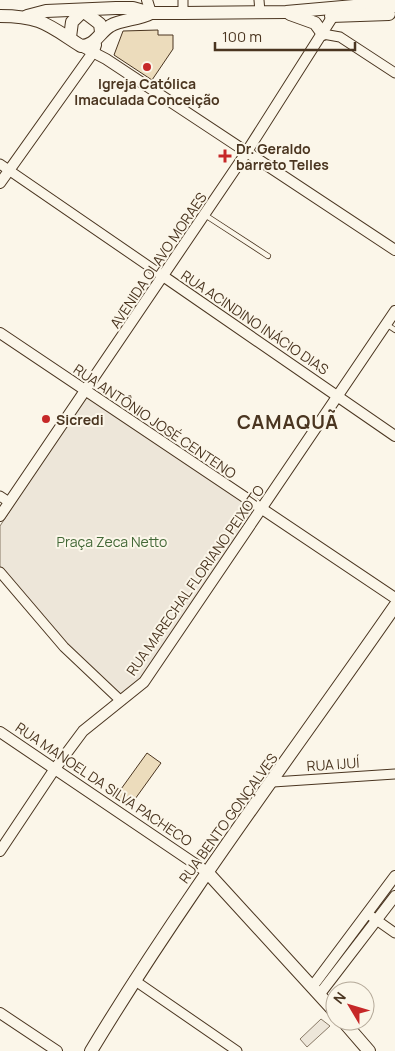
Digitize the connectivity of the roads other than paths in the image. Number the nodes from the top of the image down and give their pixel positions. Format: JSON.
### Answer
{"nodes":[{"id":1,"x":146,"y":0,"type":"edge"},
{"id":2,"x":183,"y":0,"type":"edge"},
{"id":3,"x":367,"y":3,"type":"edge"},
{"id":4,"x":259,"y":6,"type":"edge"},
{"id":5,"x":395,"y":6,"type":"edge"},
{"id":6,"x":83,"y":11,"type":"junction"},
{"id":7,"x":286,"y":12,"type":"junction"},
{"id":8,"x":151,"y":13,"type":"junction"},
{"id":9,"x":183,"y":13,"type":"junction"},
{"id":10,"x":395,"y":14,"type":"edge"},
{"id":11,"x":0,"y":16,"type":"edge"},
{"id":12,"x":27,"y":16,"type":"junction"},
{"id":13,"x":333,"y":16,"type":"junction"},
{"id":14,"x":301,"y":18,"type":"junction"},
{"id":15,"x":101,"y":32,"type":"junction"},
{"id":16,"x":323,"y":34,"type":"junction"},
{"id":17,"x":70,"y":37,"type":"junction"},
{"id":18,"x":81,"y":46,"type":"junction"},
{"id":19,"x":94,"y":51,"type":"junction"},
{"id":20,"x":395,"y":73,"type":"edge"},
{"id":21,"x":246,"y":153,"type":"junction"},
{"id":22,"x":4,"y":167,"type":"edge"},
{"id":23,"x":0,"y":183,"type":"edge"},
{"id":24,"x":204,"y":215,"type":"junction"},
{"id":25,"x":395,"y":250,"type":"edge"},
{"id":26,"x":268,"y":256,"type":"dead end"},
{"id":27,"x":163,"y":276,"type":"junction"},
{"id":28,"x":395,"y":311,"type":"edge"},
{"id":29,"x":391,"y":327,"type":"edge"},
{"id":30,"x":0,"y":333,"type":"edge"},
{"id":31,"x":85,"y":392,"type":"junction"},
{"id":32,"x":338,"y":396,"type":"junction"},
{"id":33,"x":395,"y":436,"type":"edge"},
{"id":34,"x":0,"y":496,"type":"edge"},
{"id":35,"x":9,"y":502,"type":"junction"},
{"id":36,"x":263,"y":509,"type":"junction"},
{"id":37,"x":0,"y":516,"type":"edge"},
{"id":38,"x":0,"y":572,"type":"edge"},
{"id":39,"x":395,"y":598,"type":"edge"},
{"id":40,"x":395,"y":606,"type":"edge"},
{"id":41,"x":120,"y":700,"type":"junction"},
{"id":42,"x":0,"y":732,"type":"edge"},
{"id":43,"x":54,"y":770,"type":"junction"},
{"id":44,"x":395,"y":774,"type":"edge"},
{"id":45,"x":272,"y":782,"type":"junction"},
{"id":46,"x":0,"y":851,"type":"edge"},
{"id":47,"x":207,"y":872,"type":"junction"},
{"id":48,"x":395,"y":876,"type":"edge"},
{"id":49,"x":395,"y":896,"type":"edge"},
{"id":50,"x":368,"y":914,"type":"junction"},
{"id":51,"x":378,"y":921,"type":"junction"},
{"id":52,"x":395,"y":932,"type":"edge"},
{"id":53,"x":134,"y":980,"type":"junction"},
{"id":54,"x":315,"y":991,"type":"junction"},
{"id":55,"x":325,"y":1002,"type":"edge"},
{"id":56,"x":0,"y":1013,"type":"edge"},
{"id":57,"x":352,"y":1031,"type":"edge"},
{"id":58,"x":57,"y":1051,"type":"edge"},
{"id":59,"x":91,"y":1051,"type":"edge"},
{"id":60,"x":237,"y":1051,"type":"edge"},
{"id":61,"x":369,"y":1051,"type":"edge"}],
"edges":[{"from":1,"to":8,"type":"street"},
{"from":2,"to":9,"type":"street"},
{"from":3,"to":5,"type":"main road"},
{"from":3,"to":7,"type":"main road"},
{"from":3,"to":13,"type":"main road"},
{"from":4,"to":7,"type":"main road"},
{"from":4,"to":9,"type":"main road"},
{"from":6,"to":8,"type":"main road"},
{"from":6,"to":12,"type":"main road"},
{"from":6,"to":15,"type":"main road"},
{"from":6,"to":17,"type":"main road"},
{"from":7,"to":14,"type":"main road"},
{"from":8,"to":9,"type":"main road"},
{"from":8,"to":15,"type":"main road"},
{"from":10,"to":13,"type":"main road"},
{"from":11,"to":12,"type":"main road"},
{"from":12,"to":17,"type":"main road"},
{"from":13,"to":14,"type":"main road"},
{"from":13,"to":16,"type":"street","name":"AVENIDA OLAVO MORAES"},
{"from":14,"to":16,"type":"main road"},
{"from":15,"to":18,"type":"main road"},
{"from":15,"to":19,"type":"street"},
{"from":16,"to":20,"type":"street"},
{"from":16,"to":21,"type":"street","name":"AVENIDA OLAVO MORAES"},
{"from":17,"to":18,"type":"main road"},
{"from":18,"to":19,"type":"street"},
{"from":19,"to":21,"type":"street"},
{"from":19,"to":22,"type":"street"},
{"from":21,"to":24,"type":"street","name":"AVENIDA OLAVO MORAES"},
{"from":21,"to":25,"type":"street"},
{"from":22,"to":23,"type":"street"},
{"from":22,"to":27,"type":"street","name":"RUA ACINDINO INÁCIO DIAS"},
{"from":24,"to":26,"type":"lane"},
{"from":24,"to":27,"type":"street","name":"AVENIDA OLAVO MORAES"},
{"from":27,"to":31,"type":"street","name":"AVENIDA OLAVO MORAES"},
{"from":27,"to":32,"type":"street","name":"RUA ACINDINO INÁCIO DIAS"},
{"from":28,"to":29,"type":"street","name":"RUA MARECHAL FLORIANO PEIXOTO"},
{"from":29,"to":32,"type":"street","name":"RUA MARECHAL FLORIANO PEIXOTO"},
{"from":30,"to":31,"type":"street","name":"RUA ANTÔNIO JOSÉ CENTENO"},
{"from":31,"to":35,"type":"street","name":"AVENIDA OLAVO MORAES"},
{"from":31,"to":36,"type":"street","name":"RUA ANTÔNIO JOSÉ CENTENO"},
{"from":32,"to":33,"type":"street","name":"RUA ACINDINO INÁCIO DIAS"},
{"from":32,"to":36,"type":"street","name":"RUA MARECHAL FLORIANO PEIXOTO"},
{"from":34,"to":35,"type":"street"},
{"from":35,"to":37,"type":"street","name":"AVENIDA OLAVO MORAES"},
{"from":36,"to":39,"type":"street","name":"RUA ANTÔNIO JOSÉ CENTENO"},
{"from":36,"to":41,"type":"street","name":"RUA MARECHAL FLORIANO PEIXOTO"},
{"from":38,"to":41,"type":"street"},
{"from":40,"to":45,"type":"main road","name":"RUA BENTO GONÇALVES"},
{"from":41,"to":43,"type":"street","name":"RUA MARECHAL FLORIANO PEIXOTO"},
{"from":42,"to":43,"type":"street","name":"RUA MANOEL DA SILVA PACHECO"},
{"from":43,"to":46,"type":"street","name":"RUA MARECHAL FLORIANO PEIXOTO"},
{"from":43,"to":47,"type":"street","name":"RUA MANOEL DA SILVA PACHECO"},
{"from":44,"to":45,"type":"street","name":"RUA IJUÍ"},
{"from":45,"to":47,"type":"main road","name":"RUA BENTO GONÇALVES"},
{"from":47,"to":53,"type":"main road","name":"RUA BENTO GONÇALVES"},
{"from":47,"to":54,"type":"main road","name":"RUA MANOEL DA SILVA PACHECO"},
{"from":48,"to":50,"type":"street"},
{"from":49,"to":51,"type":"street"},
{"from":50,"to":51,"type":"street"},
{"from":50,"to":54,"type":"street"},
{"from":51,"to":52,"type":"street"},
{"from":51,"to":54,"type":"street"},
{"from":53,"to":59,"type":"main road","name":"RUA BENTO GONÇALVES"},
{"from":53,"to":60,"type":"street"},
{"from":54,"to":55,"type":"main road","name":"RUA MANOEL DA SILVA PACHECO"},
{"from":56,"to":58,"type":"street"},
{"from":57,"to":61,"type":"main road"}]}
